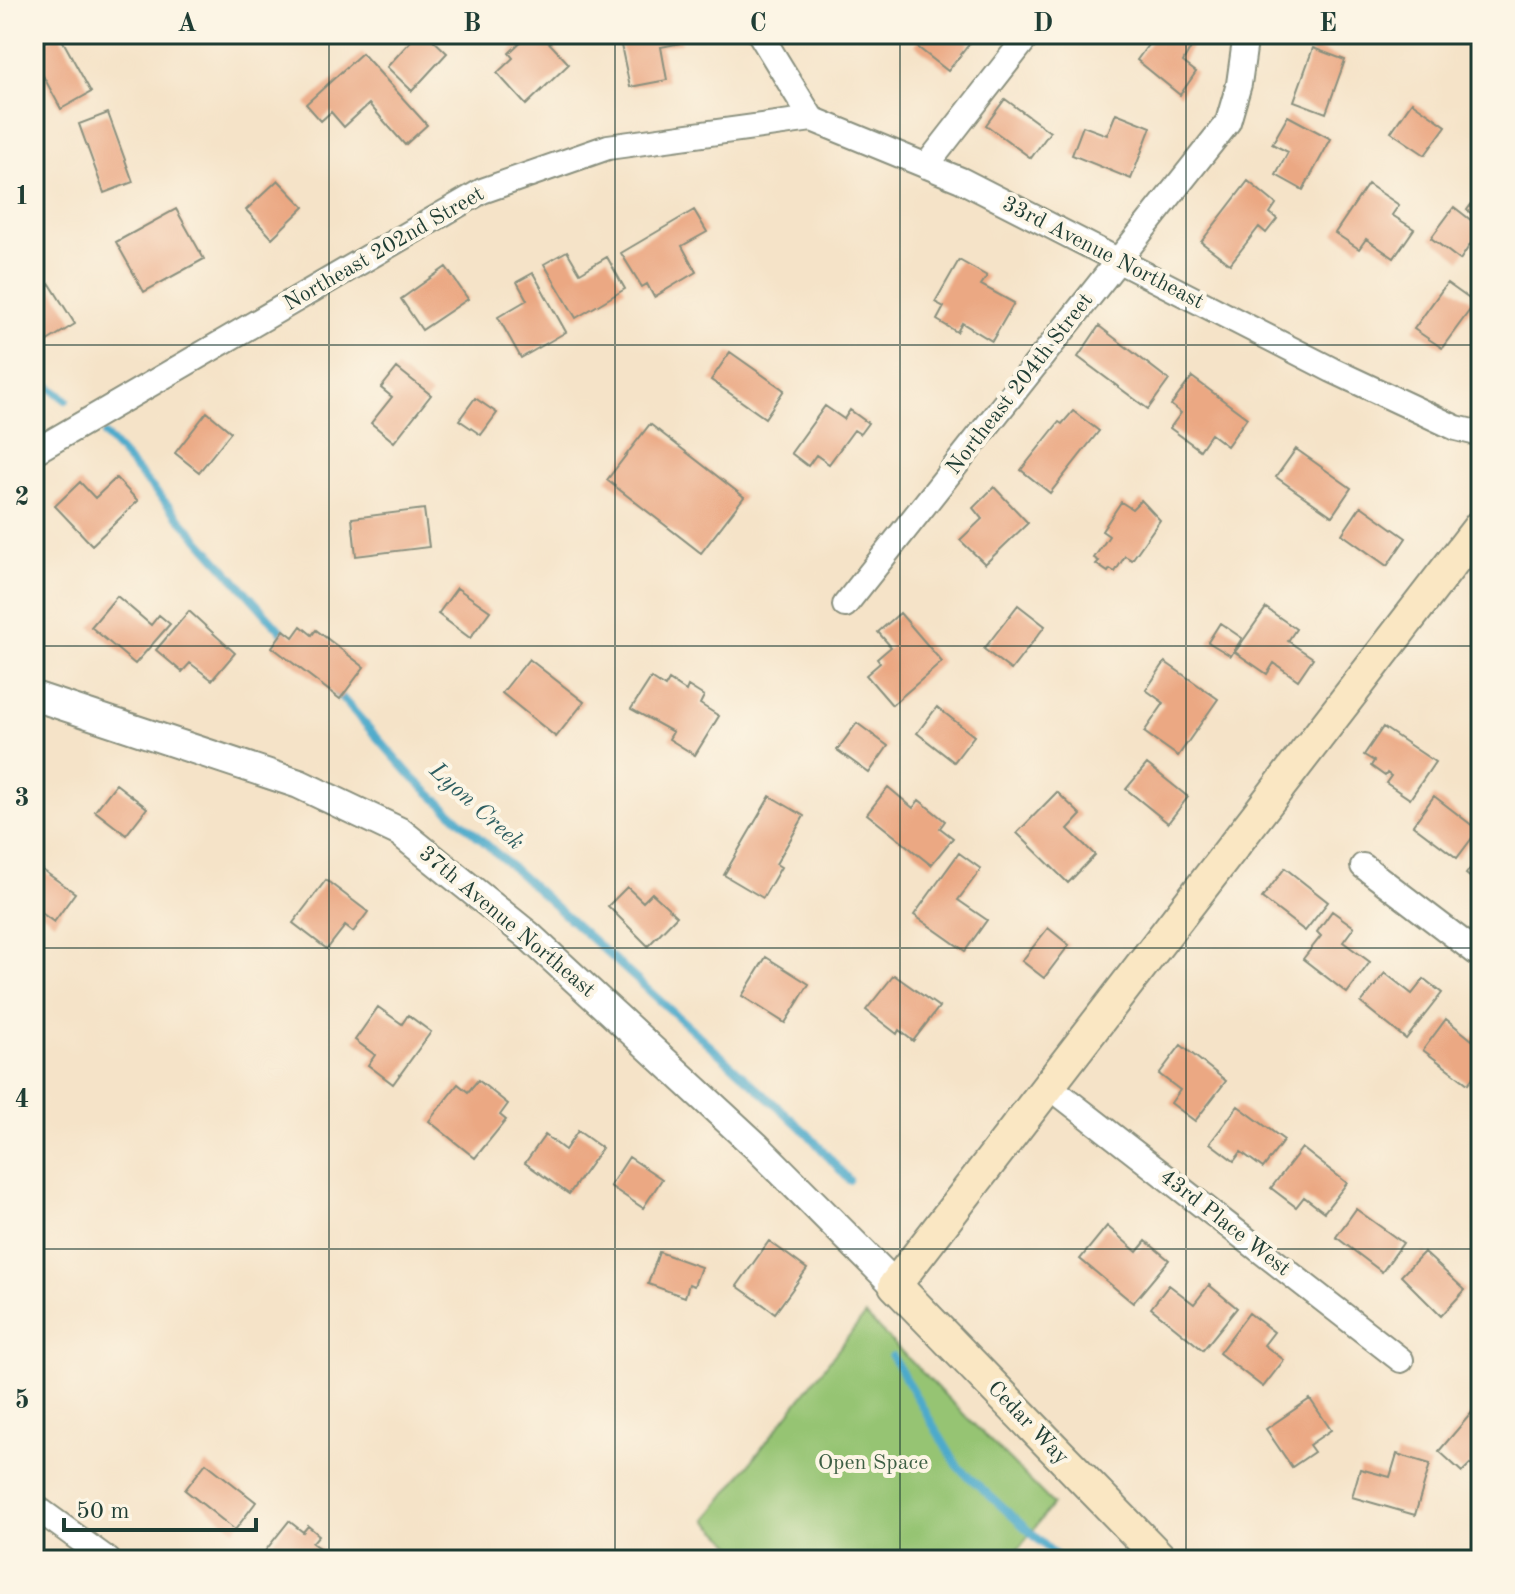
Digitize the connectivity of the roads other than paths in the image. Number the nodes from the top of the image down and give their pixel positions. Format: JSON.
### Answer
{"nodes":[{"id":1,"x":760,"y":34,"type":"edge"},
{"id":2,"x":1029,"y":34,"type":"edge"},
{"id":3,"x":1246,"y":34,"type":"edge"},
{"id":4,"x":812,"y":119,"type":"junction"},
{"id":5,"x":926,"y":166,"type":"junction"},
{"id":6,"x":1117,"y":261,"type":"junction"},
{"id":7,"x":1481,"y":434,"type":"edge"},
{"id":8,"x":34,"y":452,"type":"edge"},
{"id":9,"x":1481,"y":525,"type":"edge"},
{"id":10,"x":845,"y":605,"type":"dead end"},
{"id":11,"x":34,"y":696,"type":"edge"},
{"id":12,"x":1363,"y":866,"type":"dead end"},
{"id":13,"x":1481,"y":956,"type":"edge"},
{"id":14,"x":1049,"y":1086,"type":"junction"},
{"id":15,"x":895,"y":1285,"type":"junction"},
{"id":16,"x":1401,"y":1360,"type":"dead end"},
{"id":17,"x":34,"y":1506,"type":"edge"},
{"id":18,"x":108,"y":1560,"type":"edge"},
{"id":19,"x":1162,"y":1560,"type":"edge"}],
"edges":[{"from":1,"to":4,"type":"street"},
{"from":2,"to":5,"type":"street"},
{"from":3,"to":6,"type":"street","name":"Northeast 204th Street"},
{"from":4,"to":5,"type":"street","name":"33rd Avenue Northeast"},
{"from":4,"to":8,"type":"street","name":"Northeast 202nd Street"},
{"from":5,"to":6,"type":"street","name":"33rd Avenue Northeast"},
{"from":6,"to":7,"type":"street","name":"33rd Avenue Northeast"},
{"from":6,"to":10,"type":"street","name":"Northeast 204th Street"},
{"from":9,"to":14,"type":"main road"},
{"from":11,"to":15,"type":"street","name":"37th Avenue Northeast"},
{"from":12,"to":13,"type":"street"},
{"from":14,"to":15,"type":"main road"},
{"from":14,"to":16,"type":"street","name":"43rd Place West"},
{"from":15,"to":19,"type":"main road","name":"Cedar Way"},
{"from":17,"to":18,"type":"street"}]}
